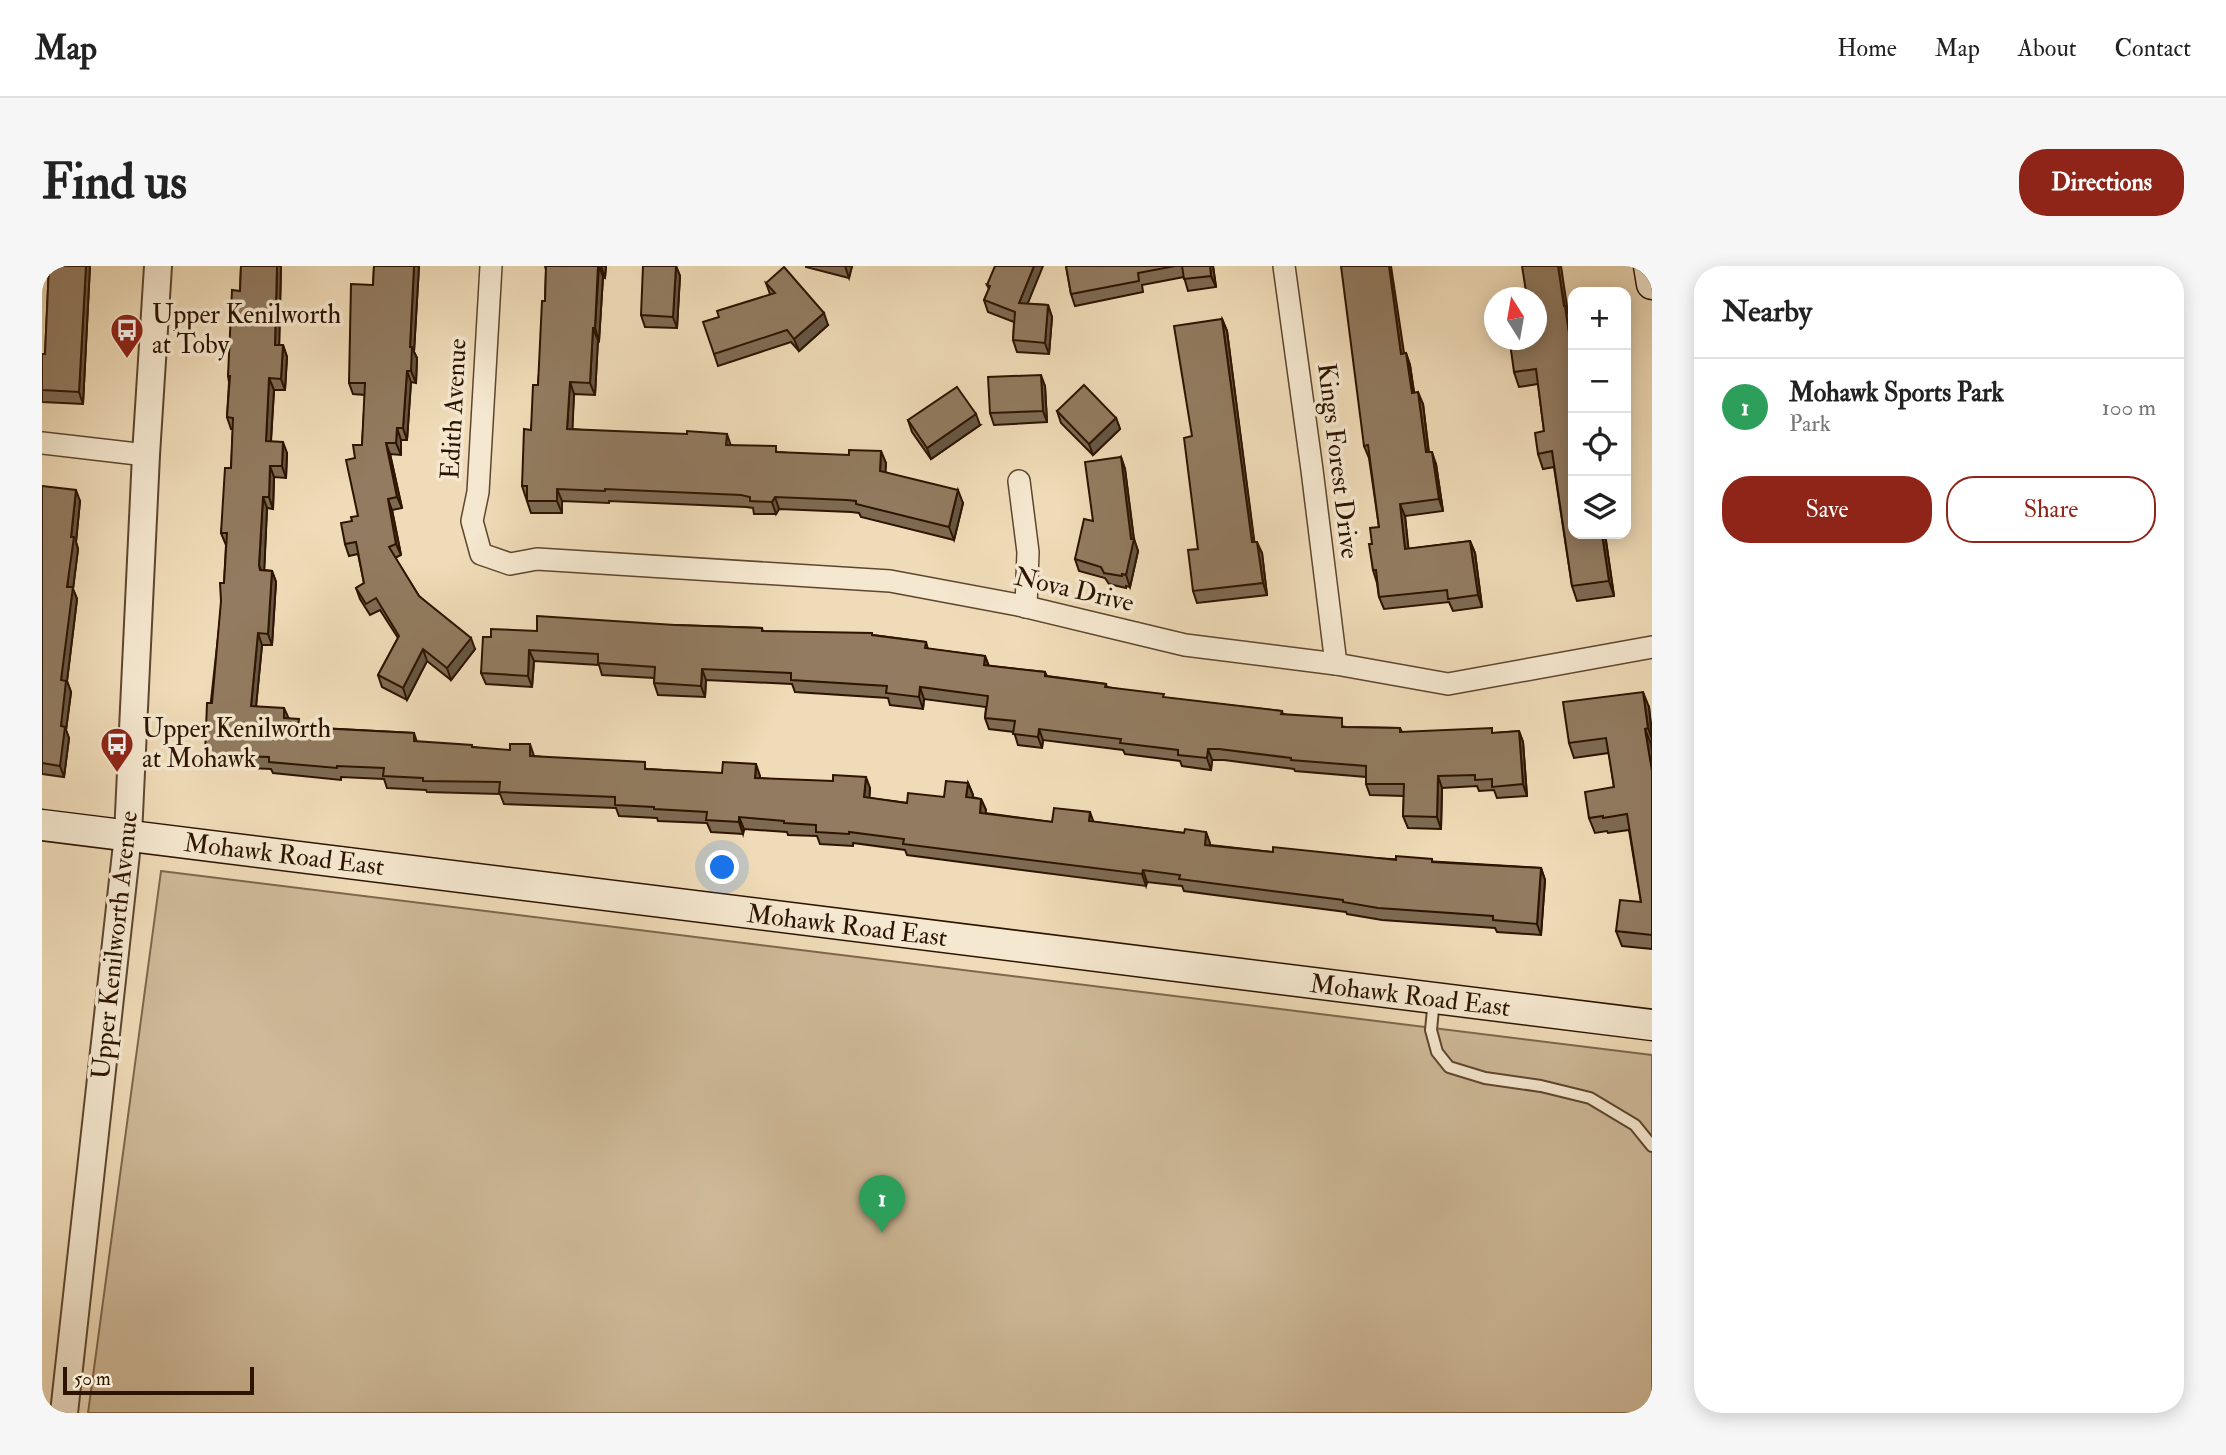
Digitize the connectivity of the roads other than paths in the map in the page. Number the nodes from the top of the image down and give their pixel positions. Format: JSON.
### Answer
{"nodes":[{"id":1,"x":158,"y":266,"type":"edge"},
{"id":2,"x":491,"y":266,"type":"edge"},
{"id":3,"x":1283,"y":266,"type":"edge"},
{"id":4,"x":1649,"y":266,"type":"edge"},
{"id":5,"x":1652,"y":284,"type":"edge"},
{"id":6,"x":42,"y":443,"type":"edge"},
{"id":7,"x":146,"y":455,"type":"junction"},
{"id":8,"x":1019,"y":481,"type":"dead end"},
{"id":9,"x":481,"y":554,"type":"joint"},
{"id":10,"x":1026,"y":607,"type":"junction"},
{"id":11,"x":1652,"y":648,"type":"edge"},
{"id":12,"x":1336,"y":664,"type":"junction"},
{"id":13,"x":42,"y":825,"type":"edge"},
{"id":14,"x":128,"y":835,"type":"junction"},
{"id":15,"x":1434,"y":999,"type":"junction"},
{"id":16,"x":1652,"y":1025,"type":"edge"},
{"id":17,"x":1652,"y":1146,"type":"edge"},
{"id":18,"x":64,"y":1413,"type":"edge"}],
"edges":[{"from":1,"to":7,"type":"street","name":"Upper Kenilworth Avenue"},
{"from":2,"to":9,"type":"street","name":"Edith Avenue"},
{"from":3,"to":12,"type":"street","name":"Kings Forest Drive"},
{"from":4,"to":5,"type":"main road"},
{"from":6,"to":7,"type":"street"},
{"from":7,"to":14,"type":"street","name":"Upper Kenilworth Avenue"},
{"from":8,"to":10,"type":"street"},
{"from":9,"to":10,"type":"street","name":"Nova Drive"},
{"from":10,"to":12,"type":"street","name":"Nova Drive"},
{"from":11,"to":12,"type":"street","name":"Nova Drive"},
{"from":13,"to":14,"type":"main road","name":"Mohawk Road East"},
{"from":14,"to":15,"type":"main road","name":"Mohawk Road East"},
{"from":14,"to":18,"type":"street","name":"Upper Kenilworth Avenue"},
{"from":15,"to":16,"type":"main road","name":"Mohawk Road East"},
{"from":15,"to":17,"type":"lane"}]}
